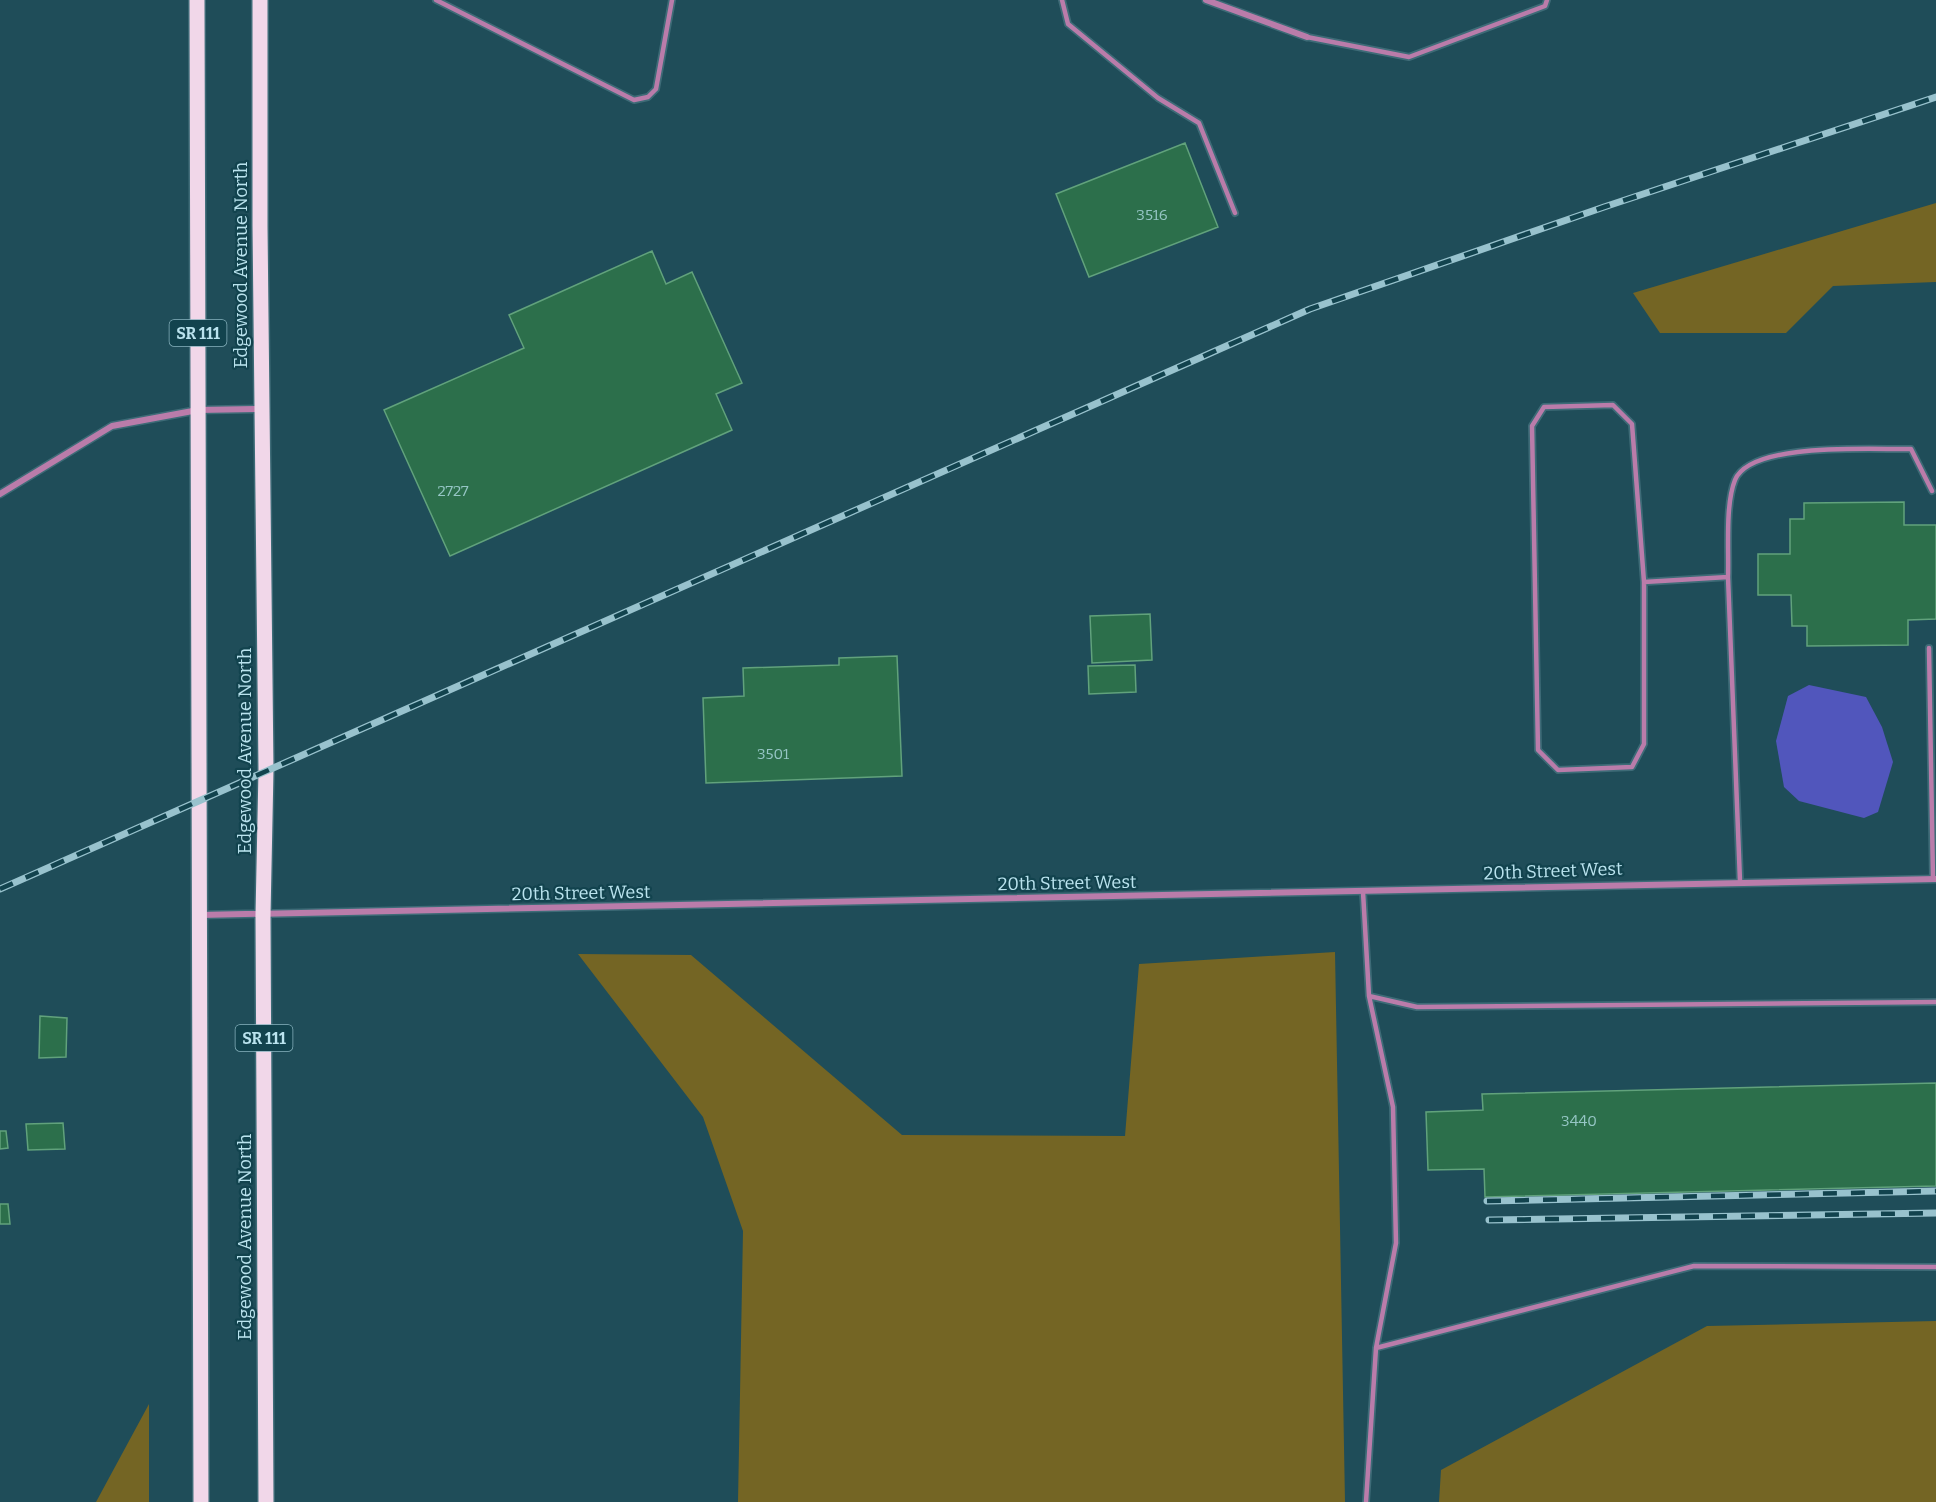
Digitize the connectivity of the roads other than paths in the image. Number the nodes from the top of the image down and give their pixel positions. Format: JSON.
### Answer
{"nodes":[{"id":1,"x":197,"y":0,"type":"edge"},
{"id":2,"x":260,"y":0,"type":"edge"},
{"id":3,"x":436,"y":0,"type":"edge"},
{"id":4,"x":672,"y":0,"type":"edge"},
{"id":5,"x":1062,"y":0,"type":"edge"},
{"id":6,"x":1206,"y":0,"type":"edge"},
{"id":7,"x":1547,"y":0,"type":"edge"},
{"id":8,"x":1308,"y":37,"type":"joint"},
{"id":9,"x":1235,"y":213,"type":"dead end"},
{"id":10,"x":262,"y":409,"type":"junction"},
{"id":11,"x":198,"y":410,"type":"junction"},
{"id":12,"x":1932,"y":491,"type":"dead end"},
{"id":13,"x":0,"y":494,"type":"edge"},
{"id":14,"x":1728,"y":577,"type":"junction"},
{"id":15,"x":1644,"y":582,"type":"junction"},
{"id":16,"x":1929,"y":648,"type":"dead end"},
{"id":17,"x":1934,"y":879,"type":"edge"},
{"id":18,"x":1740,"y":881,"type":"junction"},
{"id":19,"x":1363,"y":892,"type":"junction"},
{"id":20,"x":198,"y":915,"type":"junction"},
{"id":21,"x":263,"y":915,"type":"junction"},
{"id":22,"x":1369,"y":996,"type":"junction"},
{"id":23,"x":1936,"y":1002,"type":"edge"},
{"id":24,"x":1936,"y":1267,"type":"edge"},
{"id":25,"x":1376,"y":1348,"type":"junction"},
{"id":26,"x":201,"y":1502,"type":"edge"},
{"id":27,"x":266,"y":1502,"type":"edge"},
{"id":28,"x":1366,"y":1502,"type":"edge"}],
"edges":[{"from":1,"to":11,"type":"main road","number":"SR 111"},
{"from":2,"to":10,"type":"main road","name":"Edgewood Avenue North","number":"SR 111"},
{"from":3,"to":4,"type":"lane"},
{"from":5,"to":9,"type":"lane"},
{"from":6,"to":8,"type":"street"},
{"from":7,"to":8,"type":"lane"},
{"from":10,"to":11,"type":"street"},
{"from":10,"to":21,"type":"main road","name":"Edgewood Avenue North","number":"SR 111"},
{"from":11,"to":13,"type":"street"},
{"from":11,"to":20,"type":"main road","number":"SR 111"},
{"from":12,"to":14,"type":"lane"},
{"from":14,"to":15,"type":"lane"},
{"from":14,"to":18,"type":"lane"},
{"from":15,"to":15,"type":"lane"},
{"from":16,"to":17,"type":"lane"},
{"from":17,"to":18,"type":"street","name":"20th Street West"},
{"from":18,"to":19,"type":"street","name":"20th Street West"},
{"from":19,"to":21,"type":"street","name":"20th Street West"},
{"from":19,"to":22,"type":"lane"},
{"from":20,"to":21,"type":"street","name":"20th Street West"},
{"from":20,"to":26,"type":"main road","number":"SR 111"},
{"from":21,"to":27,"type":"main road","name":"Edgewood Avenue North","number":"SR 111"},
{"from":22,"to":23,"type":"lane"},
{"from":22,"to":25,"type":"lane"},
{"from":24,"to":25,"type":"lane"},
{"from":25,"to":28,"type":"lane"}]}
